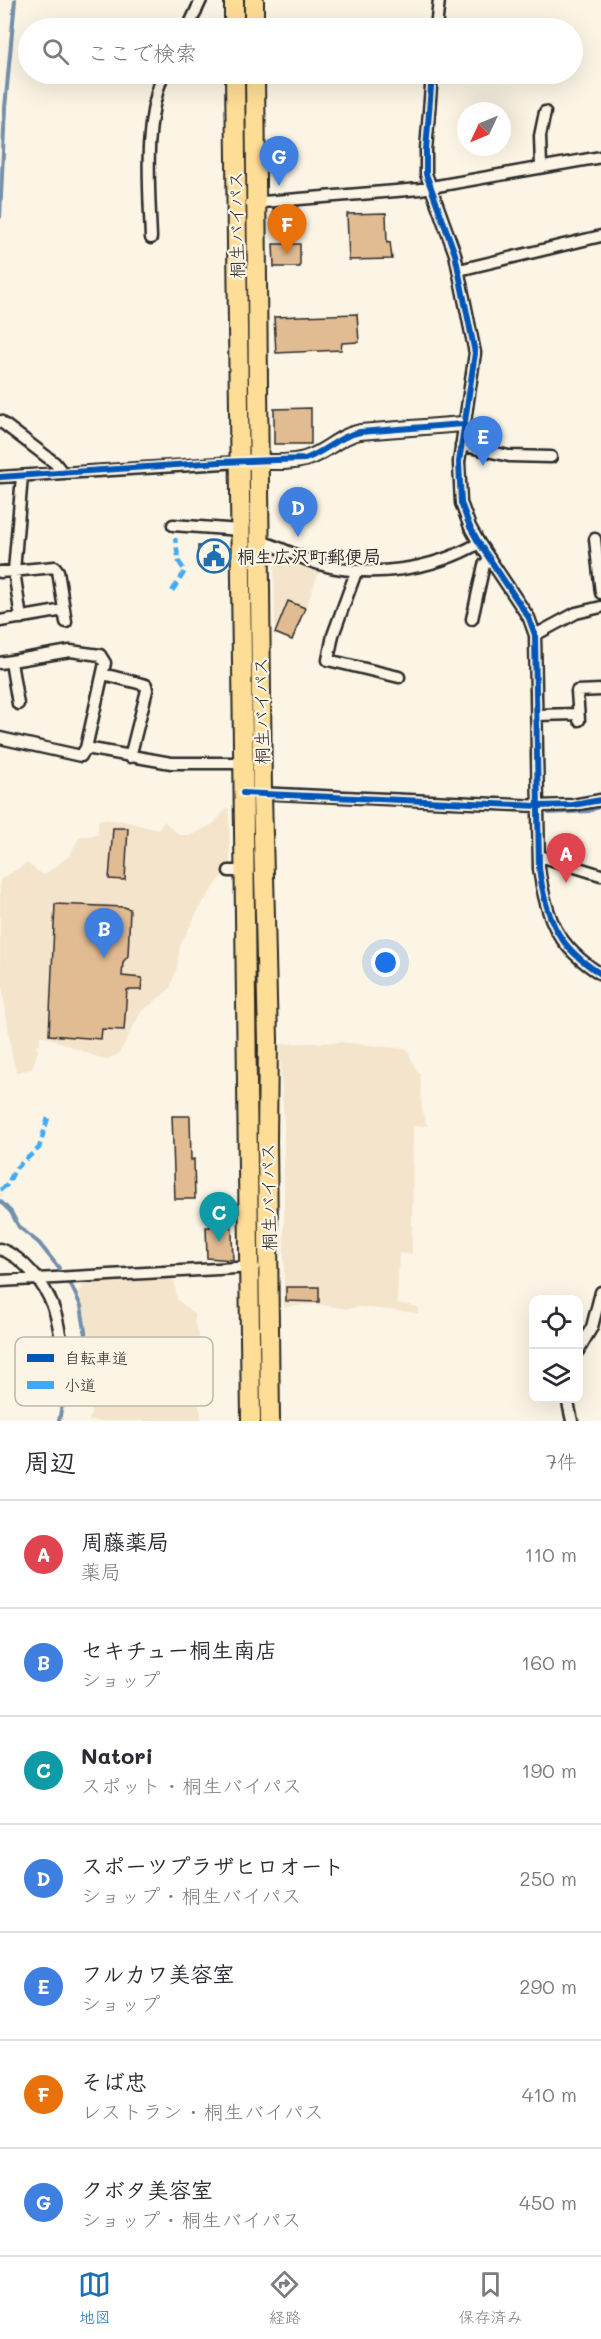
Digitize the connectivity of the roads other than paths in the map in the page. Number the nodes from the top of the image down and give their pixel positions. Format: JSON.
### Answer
{"nodes":[{"id":1,"x":201,"y":0,"type":"edge"},
{"id":2,"x":234,"y":0,"type":"edge"},
{"id":3,"x":254,"y":0,"type":"edge"},
{"id":4,"x":439,"y":0,"type":"edge"},
{"id":5,"x":193,"y":18,"type":"edge"},
{"id":6,"x":234,"y":18,"type":"edge"},
{"id":7,"x":254,"y":18,"type":"edge"},
{"id":8,"x":437,"y":18,"type":"edge"},
{"id":9,"x":160,"y":84,"type":"edge"},
{"id":10,"x":235,"y":84,"type":"edge"},
{"id":11,"x":255,"y":84,"type":"edge"},
{"id":12,"x":431,"y":84,"type":"edge"},
{"id":13,"x":545,"y":112,"type":"dead end"},
{"id":14,"x":601,"y":156,"type":"edge"},
{"id":15,"x":541,"y":167,"type":"junction"},
{"id":16,"x":429,"y":188,"type":"junction"},
{"id":17,"x":236,"y":203,"type":"junction"},
{"id":18,"x":255,"y":203,"type":"junction"},
{"id":19,"x":601,"y":236,"type":"edge"},
{"id":20,"x":151,"y":238,"type":"dead end"},
{"id":21,"x":459,"y":270,"type":"junction"},
{"id":22,"x":0,"y":421,"type":"edge"},
{"id":23,"x":463,"y":424,"type":"junction"},
{"id":24,"x":461,"y":445,"type":"junction"},
{"id":25,"x":551,"y":457,"type":"dead end"},
{"id":26,"x":259,"y":461,"type":"junction"},
{"id":27,"x":240,"y":462,"type":"junction"},
{"id":28,"x":62,"y":472,"type":"junction"},
{"id":29,"x":22,"y":476,"type":"junction"},
{"id":30,"x":0,"y":477,"type":"edge"},
{"id":31,"x":173,"y":525,"type":"dead end"},
{"id":32,"x":240,"y":530,"type":"junction"},
{"id":33,"x":595,"y":539,"type":"dead end"},
{"id":34,"x":259,"y":541,"type":"junction"},
{"id":35,"x":479,"y":543,"type":"junction"},
{"id":36,"x":490,"y":559,"type":"junction"},
{"id":37,"x":14,"y":571,"type":"junction"},
{"id":38,"x":0,"y":572,"type":"edge"},
{"id":39,"x":356,"y":572,"type":"junction"},
{"id":40,"x":601,"y":593,"type":"edge"},
{"id":41,"x":601,"y":607,"type":"edge"},
{"id":42,"x":64,"y":610,"type":"junction"},
{"id":43,"x":21,"y":618,"type":"junction"},
{"id":44,"x":472,"y":619,"type":"dead end"},
{"id":45,"x":0,"y":621,"type":"edge"},
{"id":46,"x":66,"y":622,"type":"dead end"},
{"id":47,"x":535,"y":635,"type":"junction"},
{"id":48,"x":5,"y":662,"type":"edge"},
{"id":49,"x":103,"y":674,"type":"junction"},
{"id":50,"x":399,"y":677,"type":"dead end"},
{"id":51,"x":601,"y":690,"type":"edge"},
{"id":52,"x":18,"y":704,"type":"dead end"},
{"id":53,"x":536,"y":715,"type":"junction"},
{"id":54,"x":0,"y":738,"type":"edge"},
{"id":55,"x":86,"y":748,"type":"junction"},
{"id":56,"x":130,"y":757,"type":"junction"},
{"id":57,"x":242,"y":763,"type":"junction"},
{"id":58,"x":243,"y":793,"type":"junction"},
{"id":59,"x":262,"y":794,"type":"junction"},
{"id":60,"x":601,"y":800,"type":"edge"},
{"id":61,"x":538,"y":806,"type":"junction"},
{"id":62,"x":540,"y":856,"type":"junction"},
{"id":63,"x":601,"y":875,"type":"edge"},
{"id":64,"x":601,"y":974,"type":"edge"},
{"id":65,"x":0,"y":1249,"type":"edge"},
{"id":66,"x":249,"y":1267,"type":"junction"},
{"id":67,"x":268,"y":1267,"type":"junction"},
{"id":68,"x":36,"y":1280,"type":"junction"},
{"id":69,"x":0,"y":1281,"type":"edge"},
{"id":70,"x":601,"y":1292,"type":"edge"},
{"id":71,"x":60,"y":1337,"type":"edge"},
{"id":72,"x":580,"y":1349,"type":"edge"},
{"id":73,"x":568,"y":1403,"type":"edge"},
{"id":74,"x":251,"y":1421,"type":"edge"},
{"id":75,"x":270,"y":1421,"type":"edge"},
{"id":76,"x":572,"y":1421,"type":"edge"}],
"edges":[{"from":1,"to":5,"type":"street"},
{"from":2,"to":6,"type":"highway"},
{"from":3,"to":7,"type":"highway"},
{"from":4,"to":8,"type":"street"},
{"from":9,"to":20,"type":"street"},
{"from":10,"to":17,"type":"highway","name":"桐生バイパス"},
{"from":11,"to":18,"type":"highway","name":"桐生バイパス"},
{"from":12,"to":16,"type":"street"},
{"from":13,"to":15,"type":"street"},
{"from":14,"to":15,"type":"street"},
{"from":15,"to":16,"type":"street"},
{"from":16,"to":18,"type":"street"},
{"from":16,"to":21,"type":"street"},
{"from":17,"to":18,"type":"street"},
{"from":17,"to":27,"type":"highway","name":"桐生バイパス"},
{"from":18,"to":26,"type":"highway","name":"桐生バイパス"},
{"from":19,"to":21,"type":"street"},
{"from":21,"to":23,"type":"street"},
{"from":22,"to":28,"type":"street"},
{"from":23,"to":24,"type":"street"},
{"from":23,"to":26,"type":"street"},
{"from":24,"to":25,"type":"street"},
{"from":24,"to":35,"type":"street"},
{"from":26,"to":27,"type":"street"},
{"from":26,"to":34,"type":"highway","name":"桐生バイパス"},
{"from":27,"to":28,"type":"street"},
{"from":27,"to":32,"type":"highway","name":"桐生バイパス"},
{"from":28,"to":29,"type":"street"},
{"from":29,"to":30,"type":"street"},
{"from":29,"to":37,"type":"street"},
{"from":31,"to":32,"type":"street"},
{"from":32,"to":57,"type":"highway","name":"桐生バイパス"},
{"from":33,"to":40,"type":"street"},
{"from":34,"to":39,"type":"street"},
{"from":34,"to":59,"type":"highway","name":"桐生バイパス"},
{"from":35,"to":36,"type":"street"},
{"from":35,"to":39,"type":"street"},
{"from":36,"to":44,"type":"street"},
{"from":36,"to":47,"type":"street"},
{"from":37,"to":38,"type":"street"},
{"from":37,"to":42,"type":"street"},
{"from":37,"to":43,"type":"street"},
{"from":39,"to":50,"type":"street"},
{"from":41,"to":47,"type":"street"},
{"from":42,"to":43,"type":"street"},
{"from":42,"to":46,"type":"street"},
{"from":43,"to":45,"type":"street"},
{"from":47,"to":53,"type":"street"},
{"from":48,"to":49,"type":"street"},
{"from":48,"to":52,"type":"street"},
{"from":49,"to":55,"type":"street"},
{"from":49,"to":56,"type":"street"},
{"from":51,"to":53,"type":"street"},
{"from":53,"to":61,"type":"street"},
{"from":54,"to":55,"type":"street"},
{"from":55,"to":56,"type":"street"},
{"from":56,"to":57,"type":"street"},
{"from":57,"to":58,"type":"highway","name":"桐生バイパス"},
{"from":58,"to":59,"type":"street"},
{"from":58,"to":66,"type":"highway","name":"桐生バイパス"},
{"from":59,"to":61,"type":"street"},
{"from":59,"to":67,"type":"highway","name":"桐生バイパス"},
{"from":60,"to":61,"type":"street"},
{"from":61,"to":62,"type":"street"},
{"from":62,"to":63,"type":"street"},
{"from":62,"to":64,"type":"street"},
{"from":65,"to":68,"type":"street"},
{"from":66,"to":67,"type":"street"},
{"from":66,"to":68,"type":"street"},
{"from":66,"to":74,"type":"highway","name":"桐生バイパス"},
{"from":67,"to":75,"type":"highway","name":"桐生バイパス"},
{"from":68,"to":69,"type":"street"},
{"from":68,"to":71,"type":"street"},
{"from":70,"to":72,"type":"street"},
{"from":73,"to":76,"type":"street"}]}
